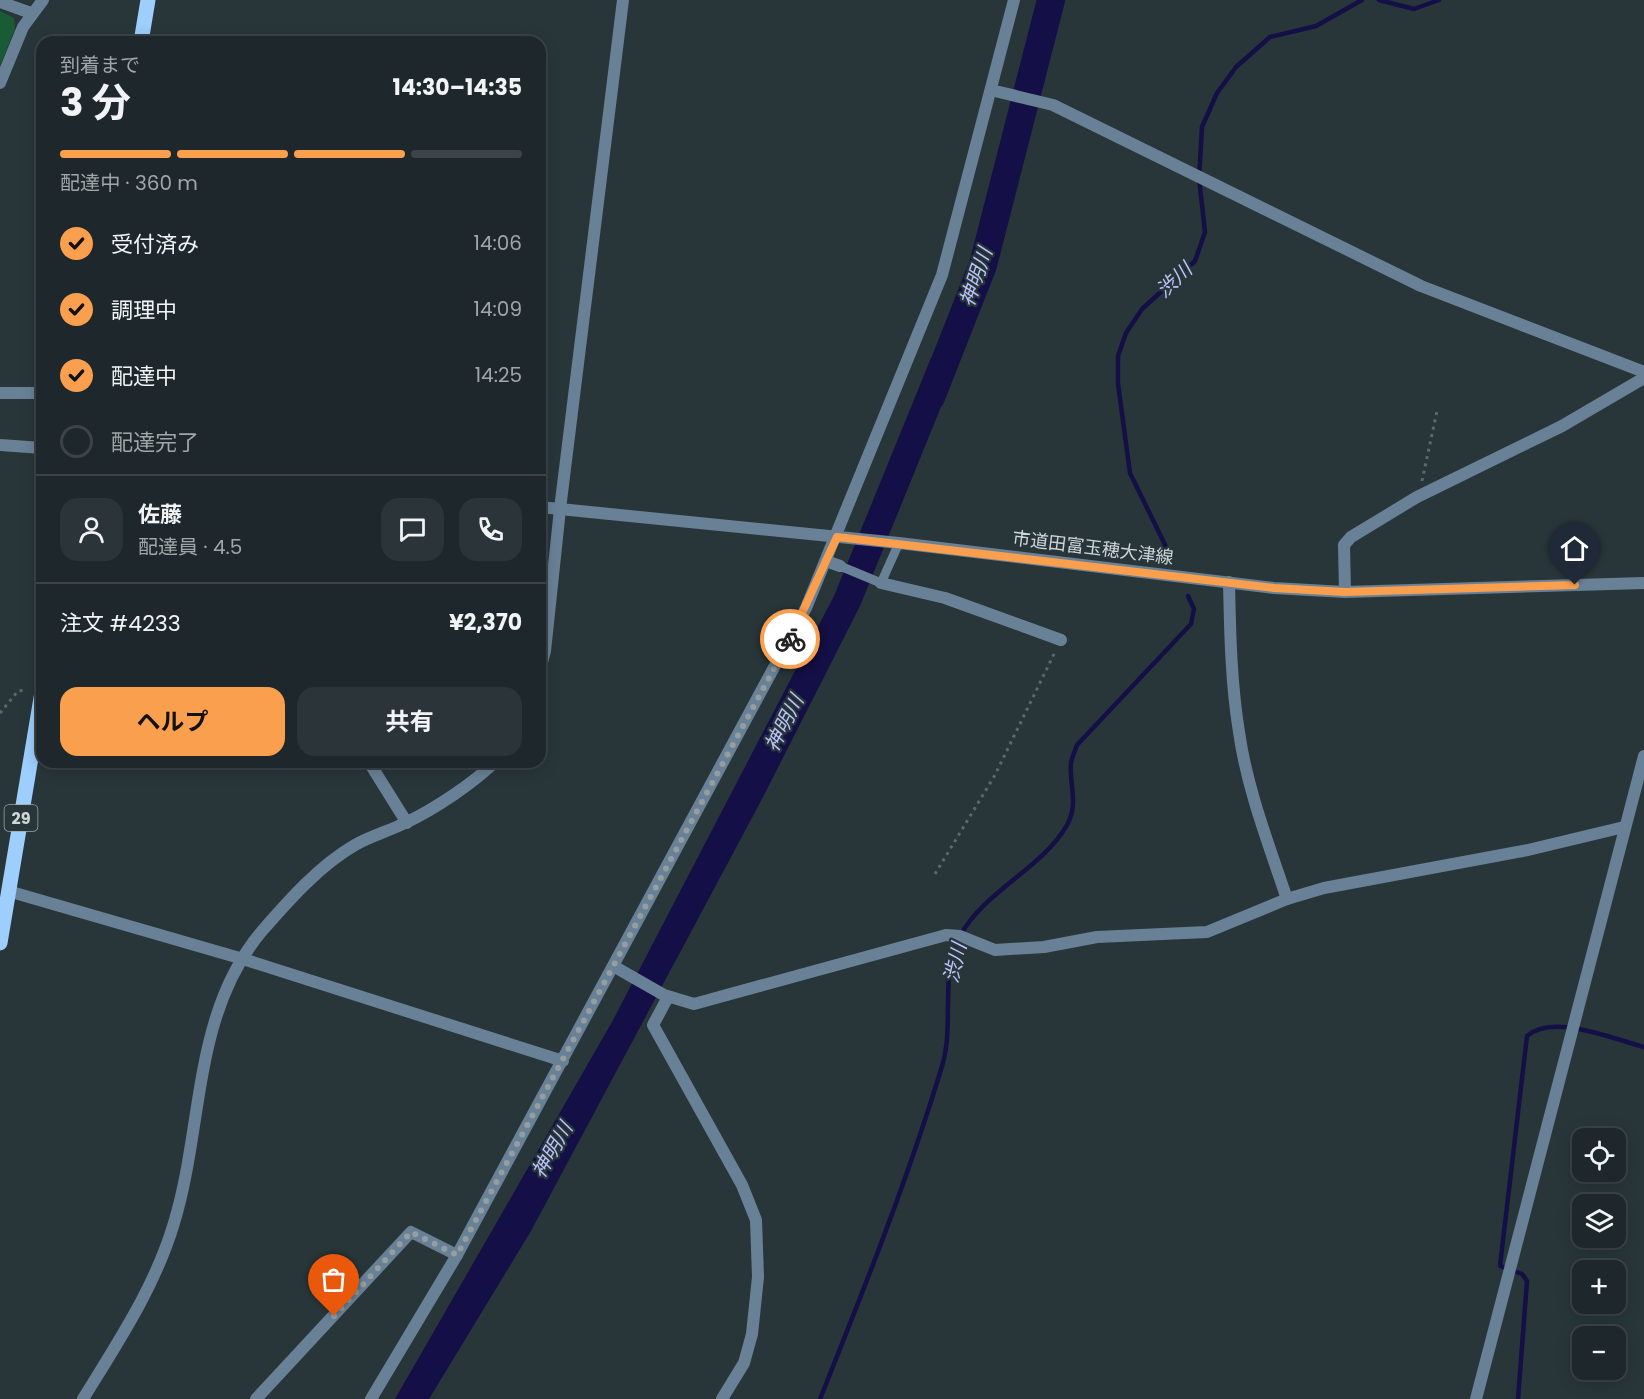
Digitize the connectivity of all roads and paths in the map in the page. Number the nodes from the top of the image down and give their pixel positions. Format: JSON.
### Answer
{"nodes":[{"id":1,"x":43,"y":0,"type":"edge"},
{"id":2,"x":148,"y":0,"type":"edge"},
{"id":3,"x":623,"y":0,"type":"edge"},
{"id":4,"x":1014,"y":0,"type":"edge"},
{"id":5,"x":0,"y":2,"type":"edge"},
{"id":6,"x":31,"y":13,"type":"junction"},
{"id":7,"x":142,"y":36,"type":"edge"},
{"id":8,"x":0,"y":83,"type":"edge"},
{"id":9,"x":997,"y":91,"type":"junction"},
{"id":10,"x":1644,"y":372,"type":"edge"},
{"id":11,"x":1644,"y":378,"type":"edge"},
{"id":12,"x":0,"y":393,"type":"edge"},
{"id":13,"x":36,"y":393,"type":"edge"},
{"id":14,"x":1437,"y":411,"type":"dead end"},
{"id":15,"x":0,"y":445,"type":"edge"},
{"id":16,"x":36,"y":448,"type":"edge"},
{"id":17,"x":1417,"y":497,"type":"junction"},
{"id":18,"x":546,"y":508,"type":"edge"},
{"id":19,"x":560,"y":509,"type":"junction"},
{"id":20,"x":843,"y":537,"type":"junction"},
{"id":21,"x":896,"y":543,"type":"junction"},
{"id":22,"x":826,"y":561,"type":"junction"},
{"id":23,"x":840,"y":566,"type":"joint"},
{"id":24,"x":878,"y":582,"type":"junction"},
{"id":25,"x":1229,"y":582,"type":"junction"},
{"id":26,"x":1644,"y":583,"type":"edge"},
{"id":27,"x":1345,"y":592,"type":"junction"},
{"id":28,"x":1061,"y":640,"type":"joint"},
{"id":29,"x":546,"y":642,"type":"edge"},
{"id":30,"x":36,"y":690,"type":"edge"},
{"id":31,"x":36,"y":702,"type":"edge"},
{"id":32,"x":0,"y":713,"type":"edge"},
{"id":33,"x":1644,"y":756,"type":"edge"},
{"id":34,"x":373,"y":768,"type":"edge"},
{"id":35,"x":489,"y":768,"type":"edge"},
{"id":36,"x":407,"y":822,"type":"junction"},
{"id":37,"x":1624,"y":827,"type":"junction"},
{"id":38,"x":935,"y":874,"type":"dead end"},
{"id":39,"x":6,"y":885,"type":"edge"},
{"id":40,"x":1287,"y":899,"type":"junction"},
{"id":41,"x":0,"y":943,"type":"edge"},
{"id":42,"x":243,"y":959,"type":"junction"},
{"id":43,"x":620,"y":970,"type":"junction"},
{"id":44,"x":666,"y":996,"type":"junction"},
{"id":45,"x":563,"y":1061,"type":"junction"},
{"id":46,"x":457,"y":1255,"type":"junction"},
{"id":47,"x":83,"y":1399,"type":"edge"},
{"id":48,"x":256,"y":1399,"type":"edge"},
{"id":49,"x":371,"y":1399,"type":"edge"},
{"id":50,"x":722,"y":1399,"type":"edge"},
{"id":51,"x":1476,"y":1399,"type":"edge"}],
"edges":[{"from":1,"to":6,"type":"street"},
{"from":2,"to":7,"type":"main road"},
{"from":3,"to":19,"type":"street"},
{"from":4,"to":9,"type":"street"},
{"from":5,"to":6,"type":"street"},
{"from":6,"to":8,"type":"street"},
{"from":9,"to":10,"type":"street"},
{"from":9,"to":20,"type":"street"},
{"from":11,"to":17,"type":"street"},
{"from":12,"to":13,"type":"street"},
{"from":14,"to":17,"type":"path"},
{"from":15,"to":16,"type":"street"},
{"from":17,"to":27,"type":"street"},
{"from":18,"to":19,"type":"street","name":"市道田富玉穂大津線"},
{"from":19,"to":20,"type":"street","name":"市道田富玉穂大津線"},
{"from":19,"to":29,"type":"street"},
{"from":20,"to":21,"type":"street","name":"市道田富玉穂大津線"},
{"from":20,"to":22,"type":"street"},
{"from":21,"to":24,"type":"lane"},
{"from":21,"to":25,"type":"street","name":"市道田富玉穂大津線"},
{"from":22,"to":23,"type":"street"},
{"from":22,"to":43,"type":"street"},
{"from":23,"to":24,"type":"lane"},
{"from":24,"to":28,"type":"street"},
{"from":25,"to":27,"type":"street","name":"市道田富玉穂大津線"},
{"from":25,"to":40,"type":"street"},
{"from":26,"to":27,"type":"street","name":"市道田富玉穂大津線"},
{"from":28,"to":38,"type":"path"},
{"from":30,"to":32,"type":"path"},
{"from":31,"to":39,"type":"main road","number":"29"},
{"from":33,"to":37,"type":"street"},
{"from":34,"to":36,"type":"street"},
{"from":35,"to":36,"type":"street"},
{"from":36,"to":42,"type":"street"},
{"from":37,"to":40,"type":"street"},
{"from":37,"to":51,"type":"street"},
{"from":39,"to":41,"type":"main road","number":"29"},
{"from":39,"to":42,"type":"street"},
{"from":40,"to":44,"type":"street"},
{"from":42,"to":45,"type":"street"},
{"from":42,"to":47,"type":"street"},
{"from":43,"to":44,"type":"street"},
{"from":43,"to":45,"type":"street"},
{"from":44,"to":50,"type":"street"},
{"from":45,"to":46,"type":"street"},
{"from":46,"to":48,"type":"street"},
{"from":46,"to":49,"type":"street"}]}
